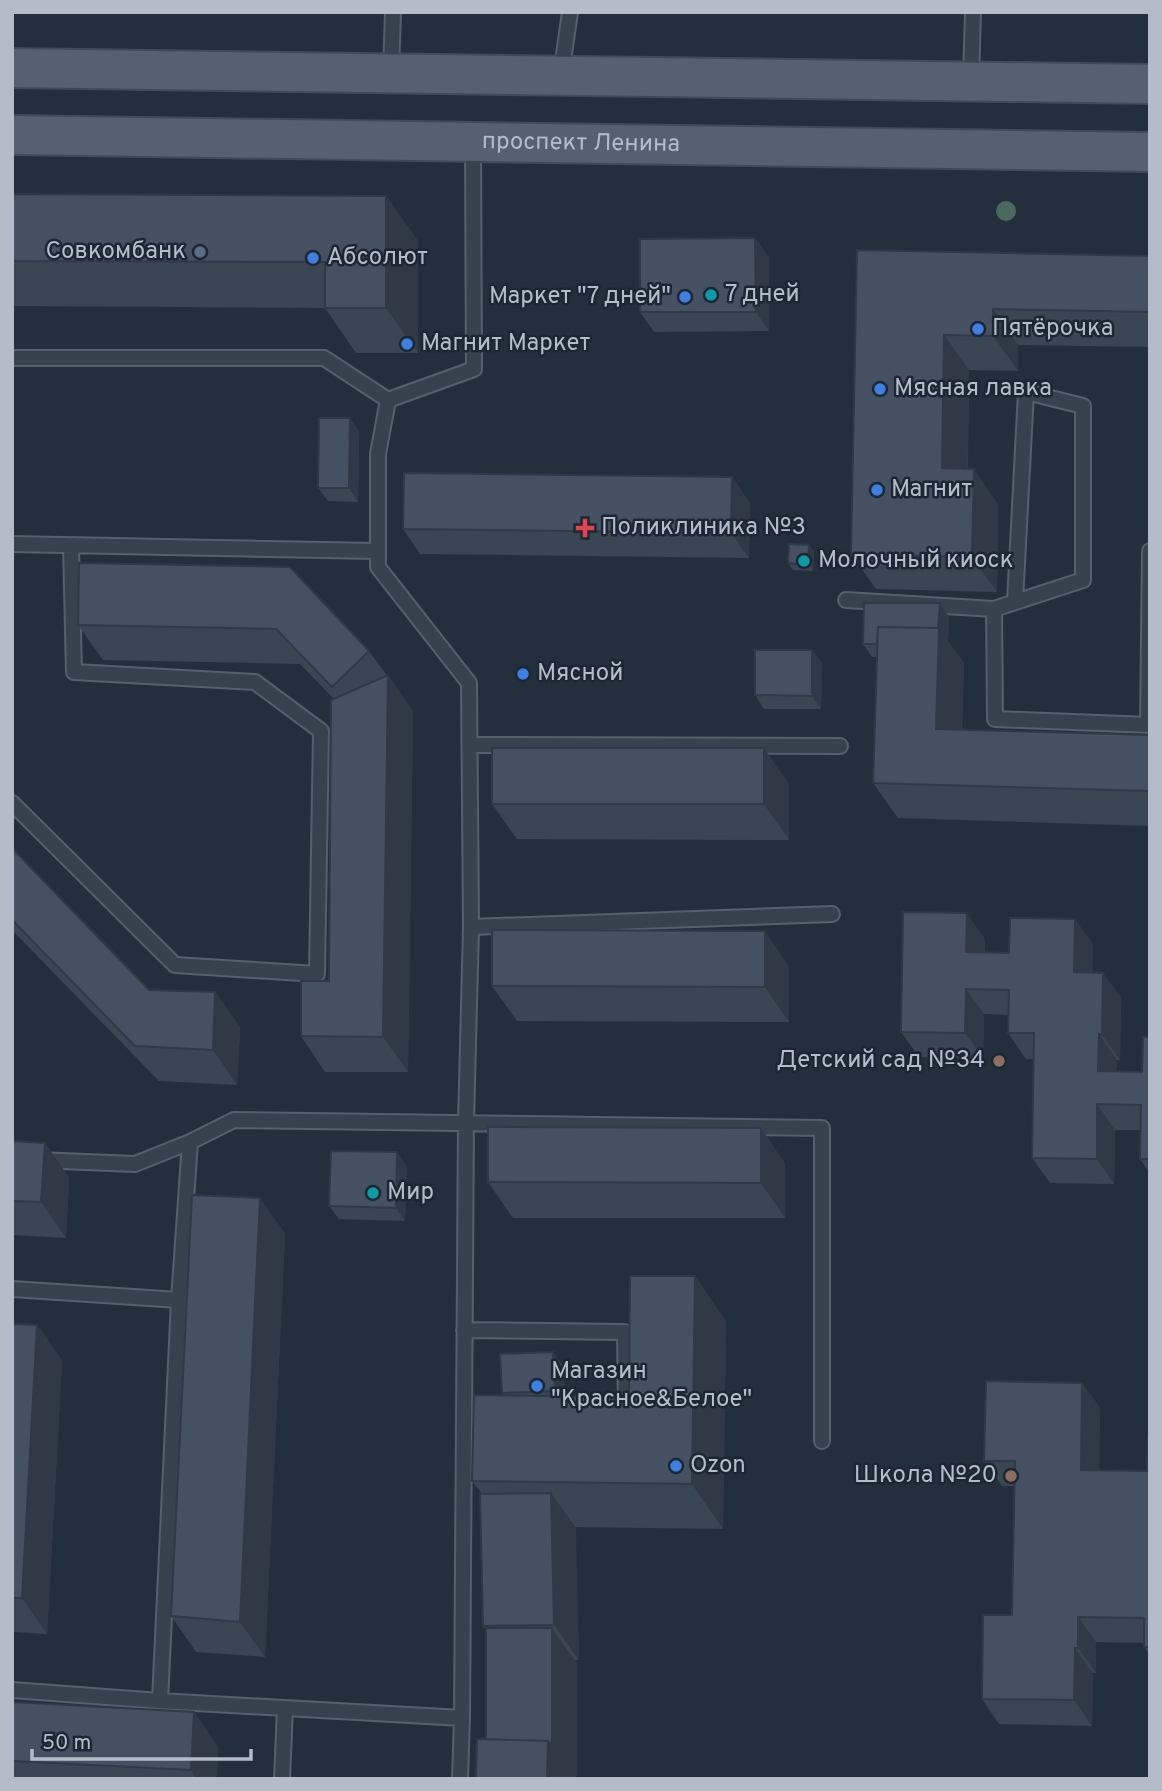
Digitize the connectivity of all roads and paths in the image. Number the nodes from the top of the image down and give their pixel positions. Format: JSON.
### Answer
{"nodes":[{"id":1,"x":393,"y":12,"type":"edge"},
{"id":2,"x":570,"y":12,"type":"edge"},
{"id":3,"x":973,"y":12,"type":"edge"},
{"id":4,"x":12,"y":68,"type":"edge"},
{"id":5,"x":390,"y":73,"type":"junction"},
{"id":6,"x":561,"y":76,"type":"junction"},
{"id":7,"x":971,"y":81,"type":"junction"},
{"id":8,"x":1150,"y":84,"type":"edge"},
{"id":9,"x":12,"y":135,"type":"edge"},
{"id":10,"x":473,"y":142,"type":"junction"},
{"id":11,"x":1150,"y":152,"type":"edge"},
{"id":12,"x":12,"y":358,"type":"edge"},
{"id":13,"x":388,"y":400,"type":"junction"},
{"id":14,"x":12,"y":544,"type":"edge"},
{"id":15,"x":71,"y":545,"type":"junction"},
{"id":16,"x":378,"y":551,"type":"junction"},
{"id":17,"x":1150,"y":551,"type":"edge"},
{"id":18,"x":846,"y":600,"type":"dead end"},
{"id":19,"x":1015,"y":602,"type":"junction"},
{"id":20,"x":994,"y":609,"type":"junction"},
{"id":21,"x":1149,"y":725,"type":"edge"},
{"id":22,"x":470,"y":745,"type":"junction"},
{"id":23,"x":840,"y":747,"type":"dead end"},
{"id":24,"x":12,"y":803,"type":"edge"},
{"id":25,"x":832,"y":914,"type":"dead end"},
{"id":26,"x":471,"y":927,"type":"junction"},
{"id":27,"x":466,"y":1122,"type":"junction"},
{"id":28,"x":190,"y":1142,"type":"junction"},
{"id":29,"x":12,"y":1159,"type":"edge"},
{"id":30,"x":12,"y":1289,"type":"edge"},
{"id":31,"x":179,"y":1300,"type":"junction"},
{"id":32,"x":464,"y":1330,"type":"junction"},
{"id":33,"x":626,"y":1410,"type":"edge"},
{"id":34,"x":822,"y":1441,"type":"dead end"},
{"id":35,"x":12,"y":1690,"type":"edge"},
{"id":36,"x":160,"y":1700,"type":"junction"},
{"id":37,"x":285,"y":1707,"type":"junction"},
{"id":38,"x":462,"y":1718,"type":"junction"},
{"id":39,"x":282,"y":1779,"type":"edge"},
{"id":40,"x":460,"y":1779,"type":"edge"}],
"edges":[{"from":1,"to":5,"type":"lane"},
{"from":2,"to":6,"type":"lane"},
{"from":3,"to":7,"type":"lane"},
{"from":4,"to":5,"type":"main road"},
{"from":5,"to":6,"type":"main road"},
{"from":6,"to":7,"type":"main road"},
{"from":7,"to":8,"type":"main road"},
{"from":9,"to":10,"type":"main road","name":"проспект Ленина"},
{"from":10,"to":11,"type":"main road","name":"проспект Ленина"},
{"from":10,"to":13,"type":"lane"},
{"from":12,"to":13,"type":"lane"},
{"from":13,"to":16,"type":"lane"},
{"from":14,"to":15,"type":"lane"},
{"from":15,"to":16,"type":"lane"},
{"from":15,"to":24,"type":"lane"},
{"from":16,"to":22,"type":"lane"},
{"from":17,"to":21,"type":"lane"},
{"from":18,"to":20,"type":"lane"},
{"from":19,"to":19,"type":"lane"},
{"from":19,"to":20,"type":"lane"},
{"from":20,"to":21,"type":"lane"},
{"from":22,"to":23,"type":"lane"},
{"from":22,"to":26,"type":"lane"},
{"from":25,"to":26,"type":"lane"},
{"from":26,"to":27,"type":"lane"},
{"from":27,"to":28,"type":"lane"},
{"from":27,"to":32,"type":"lane"},
{"from":27,"to":34,"type":"lane"},
{"from":28,"to":29,"type":"lane"},
{"from":28,"to":31,"type":"lane"},
{"from":30,"to":31,"type":"lane"},
{"from":31,"to":36,"type":"lane"},
{"from":32,"to":33,"type":"lane"},
{"from":32,"to":38,"type":"lane"},
{"from":35,"to":36,"type":"lane"},
{"from":36,"to":37,"type":"lane"},
{"from":37,"to":38,"type":"lane"},
{"from":37,"to":39,"type":"lane"},
{"from":38,"to":40,"type":"lane"}]}
